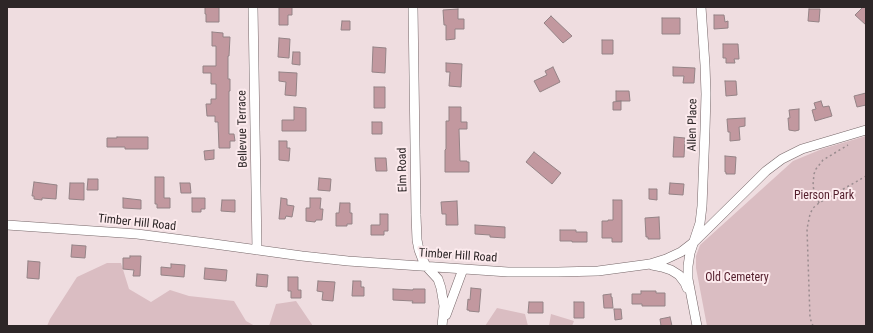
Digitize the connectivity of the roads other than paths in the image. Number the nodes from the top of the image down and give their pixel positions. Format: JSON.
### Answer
{"nodes":[{"id":1,"x":253,"y":7,"type":"edge"},
{"id":2,"x":413,"y":7,"type":"edge"},
{"id":3,"x":701,"y":7,"type":"edge"},
{"id":4,"x":866,"y":130,"type":"edge"},
{"id":5,"x":7,"y":225,"type":"edge"},
{"id":6,"x":694,"y":242,"type":"junction"},
{"id":7,"x":256,"y":250,"type":"junction"},
{"id":8,"x":650,"y":264,"type":"junction"},
{"id":9,"x":426,"y":266,"type":"junction"},
{"id":10,"x":463,"y":269,"type":"junction"},
{"id":11,"x":691,"y":298,"type":"junction"},
{"id":12,"x":442,"y":326,"type":"edge"},
{"id":13,"x":697,"y":326,"type":"edge"}],
"edges":[{"from":1,"to":7,"type":"street","name":"Bellevue Terrace"},
{"from":2,"to":9,"type":"street","name":"Elm Road"},
{"from":3,"to":6,"type":"street","name":"Allen Place"},
{"from":4,"to":6,"type":"street","name":"Timber Hill Road"},
{"from":5,"to":7,"type":"street","name":"Timber Hill Road"},
{"from":6,"to":8,"type":"street","name":"Timber Hill Road"},
{"from":6,"to":11,"type":"street","name":"Allen Place"},
{"from":7,"to":9,"type":"street","name":"Timber Hill Road"},
{"from":8,"to":10,"type":"street","name":"Timber Hill Road"},
{"from":8,"to":11,"type":"street"},
{"from":9,"to":10,"type":"street","name":"Timber Hill Road"},
{"from":9,"to":12,"type":"street","name":"Elm Road"},
{"from":10,"to":12,"type":"street"},
{"from":11,"to":13,"type":"street"}]}
